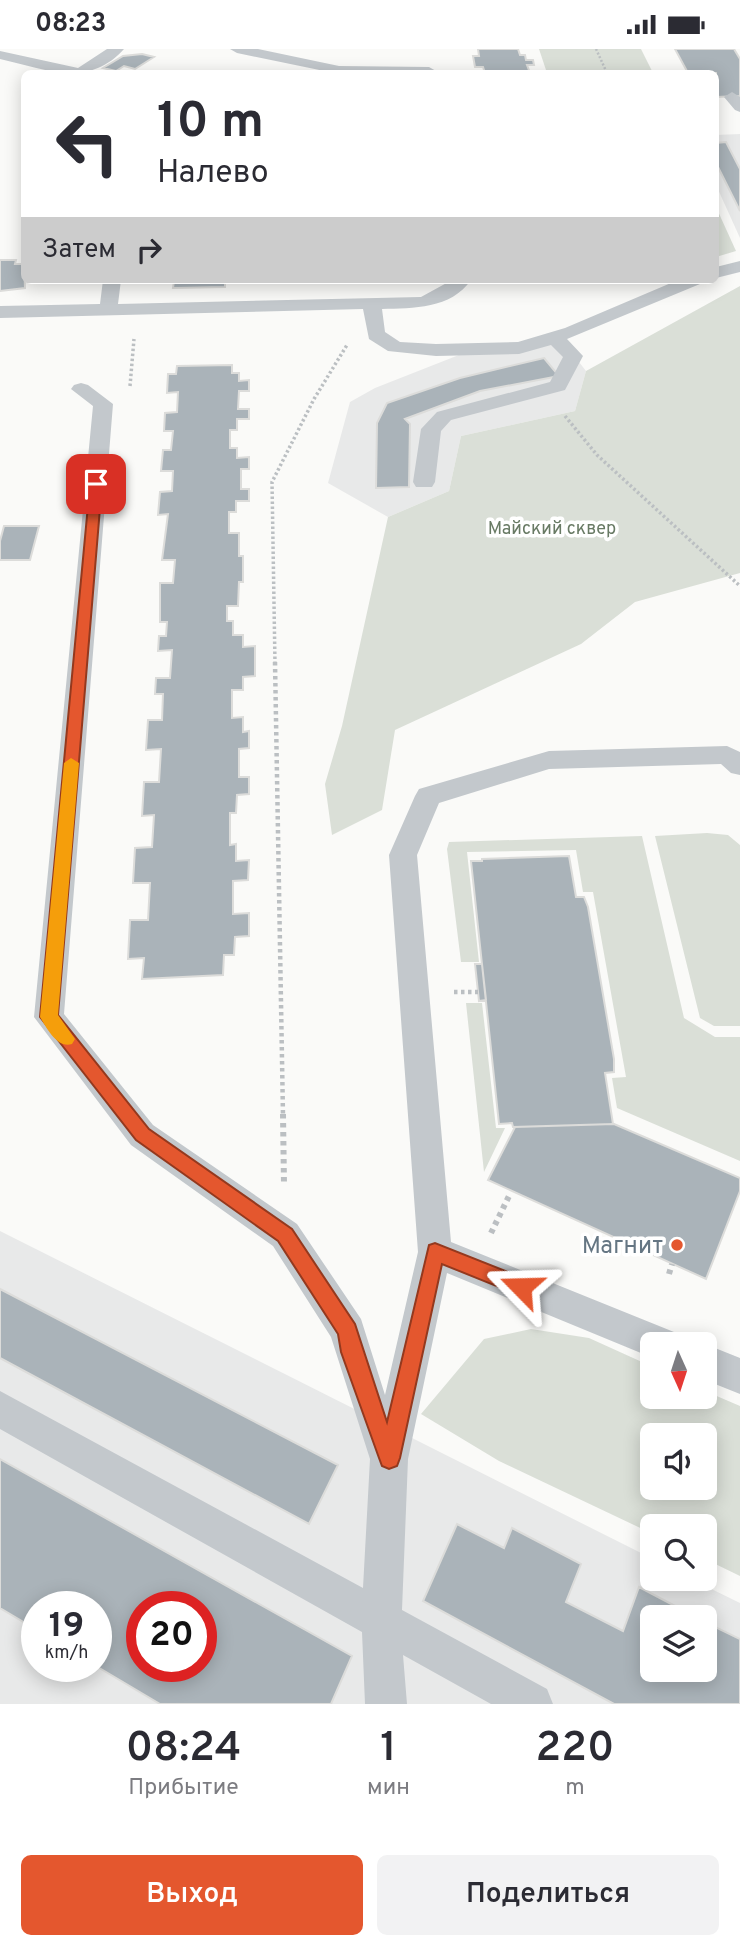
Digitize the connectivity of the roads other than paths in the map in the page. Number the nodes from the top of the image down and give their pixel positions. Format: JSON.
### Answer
{"nodes":[{"id":1,"x":117,"y":49,"type":"edge"},
{"id":2,"x":237,"y":49,"type":"edge"},
{"id":3,"x":0,"y":55,"type":"edge"},
{"id":4,"x":428,"y":68,"type":"edge"},
{"id":5,"x":67,"y":70,"type":"edge"},
{"id":6,"x":85,"y":70,"type":"edge"},
{"id":7,"x":740,"y":267,"type":"edge"},
{"id":8,"x":719,"y":272,"type":"edge"},
{"id":9,"x":111,"y":284,"type":"edge"},
{"id":10,"x":459,"y":284,"type":"edge"},
{"id":11,"x":684,"y":284,"type":"edge"},
{"id":12,"x":108,"y":311,"type":"junction"},
{"id":13,"x":0,"y":312,"type":"edge"},
{"id":14,"x":373,"y":313,"type":"junction"},
{"id":15,"x":554,"y":337,"type":"junction"},
{"id":16,"x":80,"y":389,"type":"dead end"},
{"id":17,"x":424,"y":482,"type":"dead end"},
{"id":18,"x":740,"y":766,"type":"edge"},
{"id":19,"x":435,"y":1252,"type":"junction"},
{"id":20,"x":640,"y":1335,"type":"edge"},
{"id":21,"x":718,"y":1367,"type":"edge"},
{"id":22,"x":740,"y":1376,"type":"edge"},
{"id":23,"x":0,"y":1409,"type":"edge"},
{"id":24,"x":389,"y":1458,"type":"junction"},
{"id":25,"x":381,"y":1620,"type":"junction"},
{"id":26,"x":386,"y":1704,"type":"edge"},
{"id":27,"x":532,"y":1704,"type":"edge"}],
"edges":[{"from":1,"to":6,"type":"lane"},
{"from":2,"to":4,"type":"lane"},
{"from":3,"to":5,"type":"lane"},
{"from":7,"to":8,"type":"lane"},
{"from":9,"to":12,"type":"lane"},
{"from":10,"to":14,"type":"lane"},
{"from":11,"to":15,"type":"lane"},
{"from":12,"to":13,"type":"lane"},
{"from":12,"to":14,"type":"lane"},
{"from":14,"to":15,"type":"lane"},
{"from":15,"to":17,"type":"lane"},
{"from":16,"to":24,"type":"lane"},
{"from":18,"to":19,"type":"lane"},
{"from":19,"to":20,"type":"lane"},
{"from":19,"to":24,"type":"lane"},
{"from":21,"to":22,"type":"lane"},
{"from":23,"to":25,"type":"lane"},
{"from":24,"to":25,"type":"lane"},
{"from":25,"to":26,"type":"lane"},
{"from":25,"to":27,"type":"lane"}]}
